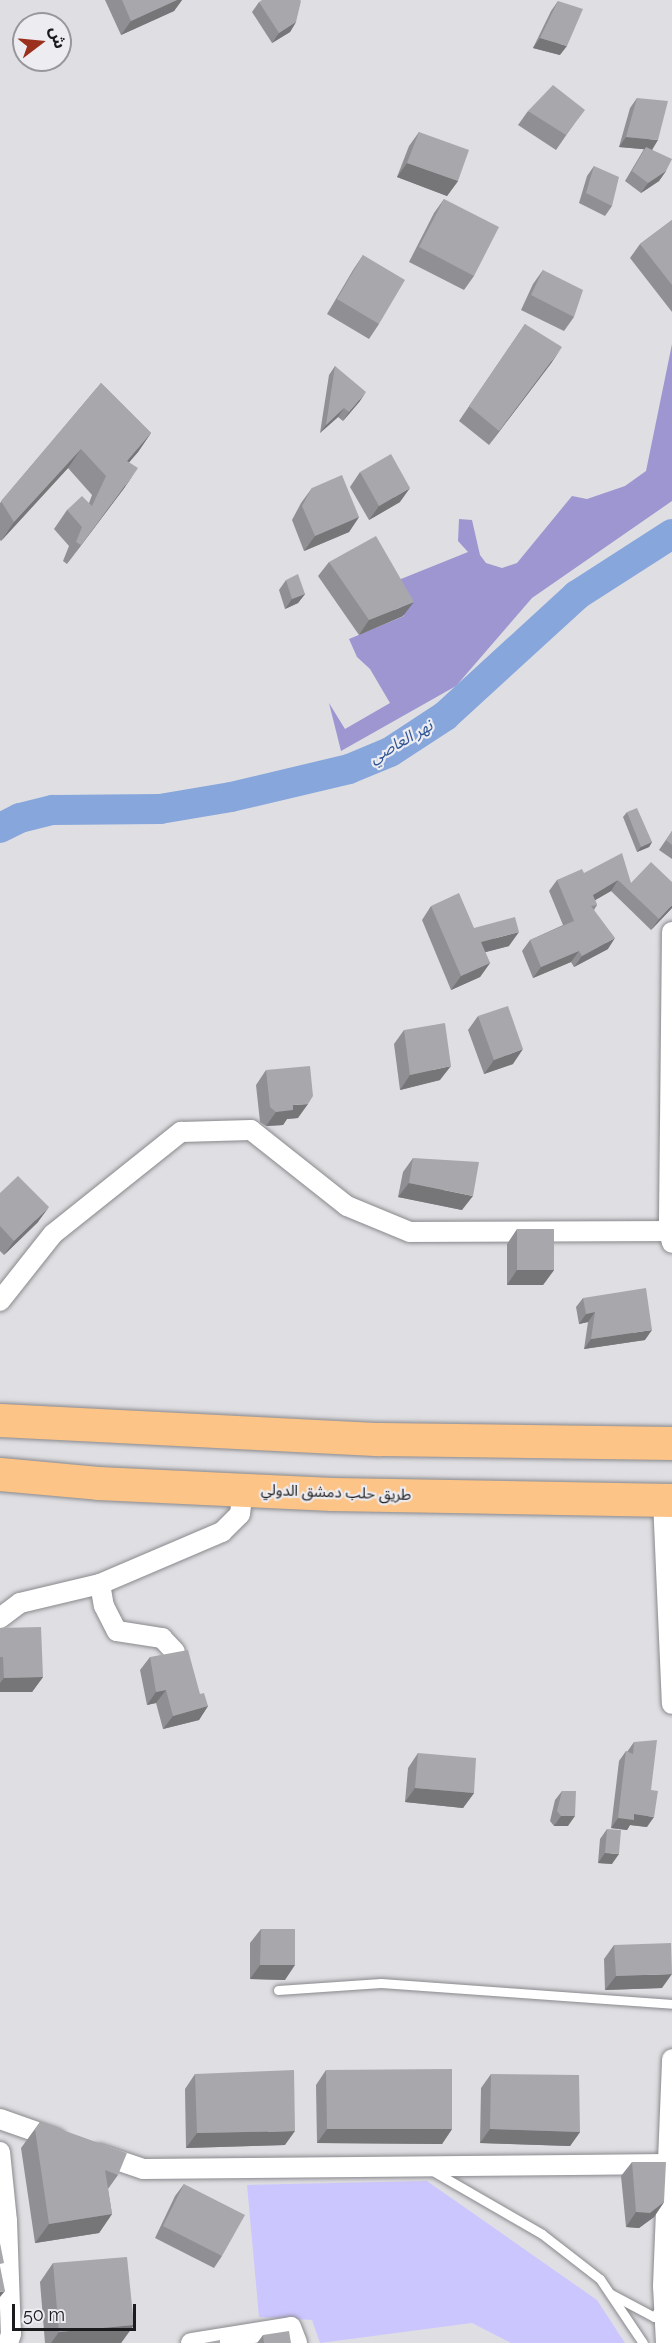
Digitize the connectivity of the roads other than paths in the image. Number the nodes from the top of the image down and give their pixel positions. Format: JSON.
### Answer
{"nodes":[{"id":1,"x":672,"y":932,"type":"edge"},
{"id":2,"x":670,"y":1237,"type":"edge"},
{"id":3,"x":0,"y":1301,"type":"edge"},
{"id":4,"x":0,"y":1420,"type":"edge"},
{"id":5,"x":672,"y":1443,"type":"edge"},
{"id":6,"x":0,"y":1474,"type":"edge"},
{"id":7,"x":243,"y":1490,"type":"junction"},
{"id":8,"x":668,"y":1500,"type":"edge"},
{"id":9,"x":100,"y":1584,"type":"junction"},
{"id":10,"x":0,"y":1618,"type":"edge"},
{"id":11,"x":175,"y":1652,"type":"edge"},
{"id":12,"x":672,"y":1704,"type":"edge"},
{"id":13,"x":278,"y":1990,"type":"dead end"},
{"id":14,"x":672,"y":2004,"type":"edge"},
{"id":15,"x":672,"y":2058,"type":"edge"},
{"id":16,"x":0,"y":2119,"type":"edge"},
{"id":17,"x":0,"y":2152,"type":"edge"},
{"id":18,"x":668,"y":2164,"type":"junction"},
{"id":19,"x":425,"y":2167,"type":"junction"},
{"id":20,"x":609,"y":2292,"type":"junction"},
{"id":21,"x":664,"y":2303,"type":"junction"},
{"id":22,"x":8,"y":2343,"type":"edge"},
{"id":23,"x":191,"y":2343,"type":"edge"},
{"id":24,"x":297,"y":2343,"type":"edge"},
{"id":25,"x":643,"y":2343,"type":"edge"},
{"id":26,"x":666,"y":2343,"type":"edge"}],
"edges":[{"from":1,"to":2,"type":"street"},
{"from":2,"to":3,"type":"street"},
{"from":4,"to":5,"type":"highway"},
{"from":6,"to":7,"type":"highway","name":"طريق حلب دمشق الدولي"},
{"from":7,"to":8,"type":"highway","name":"طريق حلب دمشق الدولي"},
{"from":7,"to":9,"type":"street"},
{"from":8,"to":12,"type":"street"},
{"from":9,"to":10,"type":"street"},
{"from":9,"to":11,"type":"street"},
{"from":13,"to":14,"type":"lane"},
{"from":15,"to":18,"type":"street"},
{"from":16,"to":19,"type":"street"},
{"from":17,"to":22,"type":"street"},
{"from":18,"to":19,"type":"street"},
{"from":18,"to":21,"type":"street"},
{"from":19,"to":20,"type":"lane"},
{"from":20,"to":21,"type":"lane"},
{"from":20,"to":25,"type":"lane"},
{"from":21,"to":26,"type":"street"},
{"from":23,"to":24,"type":"street"}]}
